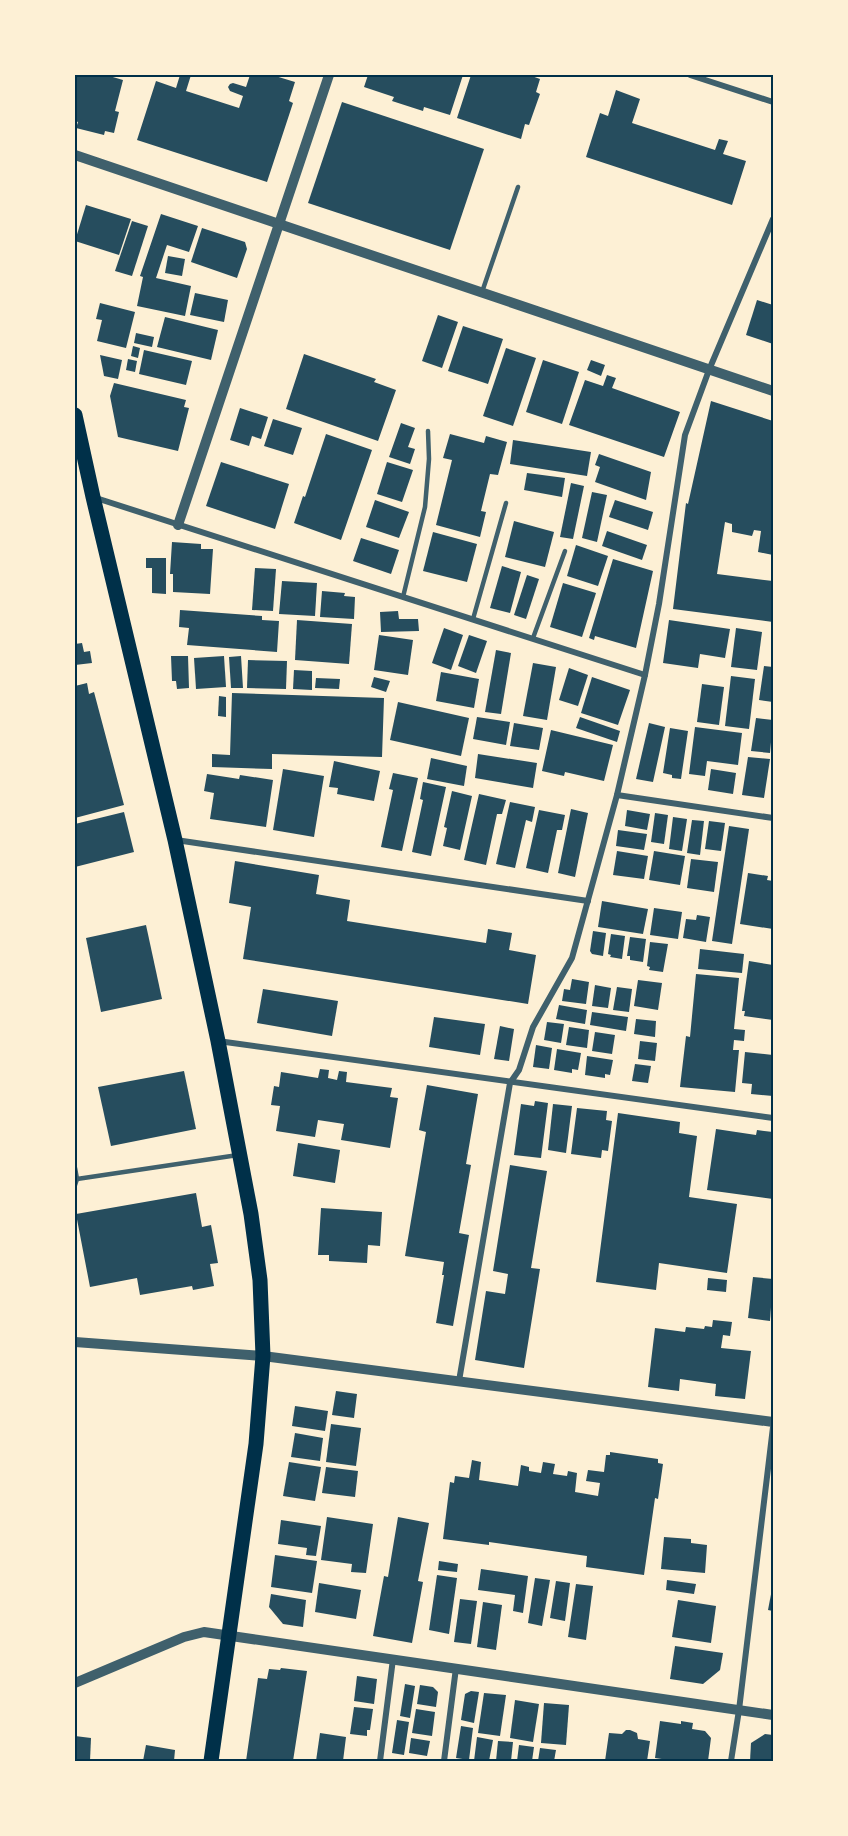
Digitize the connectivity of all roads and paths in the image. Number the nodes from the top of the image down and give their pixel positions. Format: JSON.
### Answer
{"nodes":[{"id":1,"x":329,"y":75,"type":"edge"},
{"id":2,"x":690,"y":75,"type":"edge"},
{"id":3,"x":773,"y":102,"type":"edge"},
{"id":4,"x":75,"y":156,"type":"edge"},
{"id":5,"x":518,"y":187,"type":"dead end"},
{"id":6,"x":773,"y":219,"type":"edge"},
{"id":7,"x":279,"y":224,"type":"junction"},
{"id":8,"x":482,"y":292,"type":"junction"},
{"id":9,"x":709,"y":369,"type":"junction"},
{"id":10,"x":773,"y":391,"type":"edge"},
{"id":11,"x":75,"y":415,"type":"edge"},
{"id":12,"x":428,"y":431,"type":"dead end"},
{"id":13,"x":78,"y":443,"type":"edge"},
{"id":14,"x":93,"y":497,"type":"junction"},
{"id":15,"x":506,"y":503,"type":"dead end"},
{"id":16,"x":178,"y":525,"type":"junction"},
{"id":17,"x":565,"y":551,"type":"dead end"},
{"id":18,"x":403,"y":597,"type":"junction"},
{"id":19,"x":473,"y":619,"type":"junction"},
{"id":20,"x":533,"y":638,"type":"junction"},
{"id":21,"x":645,"y":675,"type":"junction"},
{"id":22,"x":617,"y":795,"type":"junction"},
{"id":23,"x":773,"y":818,"type":"edge"},
{"id":24,"x":175,"y":840,"type":"junction"},
{"id":25,"x":588,"y":901,"type":"junction"},
{"id":26,"x":218,"y":1041,"type":"junction"},
{"id":27,"x":510,"y":1083,"type":"junction"},
{"id":28,"x":773,"y":1118,"type":"edge"},
{"id":29,"x":239,"y":1154,"type":"junction"},
{"id":30,"x":75,"y":1168,"type":"edge"},
{"id":31,"x":77,"y":1179,"type":"junction"},
{"id":32,"x":75,"y":1185,"type":"edge"},
{"id":33,"x":75,"y":1342,"type":"edge"},
{"id":34,"x":263,"y":1356,"type":"junction"},
{"id":35,"x":459,"y":1381,"type":"junction"},
{"id":36,"x":773,"y":1422,"type":"edge"},
{"id":37,"x":773,"y":1427,"type":"edge"},
{"id":38,"x":229,"y":1635,"type":"junction"},
{"id":39,"x":393,"y":1659,"type":"junction"},
{"id":40,"x":456,"y":1668,"type":"junction"},
{"id":41,"x":75,"y":1683,"type":"edge"},
{"id":42,"x":739,"y":1710,"type":"junction"},
{"id":43,"x":773,"y":1715,"type":"edge"},
{"id":44,"x":211,"y":1761,"type":"edge"},
{"id":45,"x":380,"y":1761,"type":"edge"},
{"id":46,"x":444,"y":1761,"type":"edge"},
{"id":47,"x":732,"y":1761,"type":"edge"}],
"edges":[{"from":1,"to":7,"type":"street"},
{"from":2,"to":3,"type":"street"},
{"from":4,"to":7,"type":"street"},
{"from":5,"to":8,"type":"lane"},
{"from":6,"to":9,"type":"street"},
{"from":7,"to":8,"type":"street"},
{"from":7,"to":16,"type":"street"},
{"from":8,"to":9,"type":"street"},
{"from":9,"to":10,"type":"street"},
{"from":9,"to":21,"type":"street"},
{"from":11,"to":13,"type":"main road"},
{"from":12,"to":18,"type":"lane"},
{"from":13,"to":14,"type":"main road"},
{"from":14,"to":16,"type":"street"},
{"from":14,"to":24,"type":"main road"},
{"from":15,"to":19,"type":"lane"},
{"from":16,"to":18,"type":"street"},
{"from":17,"to":20,"type":"lane"},
{"from":18,"to":19,"type":"street"},
{"from":19,"to":20,"type":"street"},
{"from":20,"to":21,"type":"street"},
{"from":21,"to":22,"type":"street"},
{"from":22,"to":23,"type":"street"},
{"from":22,"to":25,"type":"street"},
{"from":24,"to":25,"type":"street"},
{"from":24,"to":26,"type":"main road"},
{"from":25,"to":27,"type":"street"},
{"from":26,"to":27,"type":"street"},
{"from":26,"to":29,"type":"main road"},
{"from":27,"to":28,"type":"street"},
{"from":27,"to":35,"type":"street"},
{"from":29,"to":31,"type":"lane"},
{"from":29,"to":34,"type":"main road"},
{"from":30,"to":31,"type":"lane"},
{"from":31,"to":32,"type":"lane"},
{"from":33,"to":34,"type":"street"},
{"from":34,"to":35,"type":"street"},
{"from":34,"to":38,"type":"main road"},
{"from":35,"to":36,"type":"street"},
{"from":37,"to":42,"type":"street"},
{"from":38,"to":39,"type":"street"},
{"from":38,"to":41,"type":"street"},
{"from":38,"to":44,"type":"main road"},
{"from":39,"to":40,"type":"street"},
{"from":39,"to":45,"type":"street"},
{"from":40,"to":42,"type":"street"},
{"from":40,"to":46,"type":"street"},
{"from":42,"to":43,"type":"street"},
{"from":42,"to":47,"type":"street"}]}
